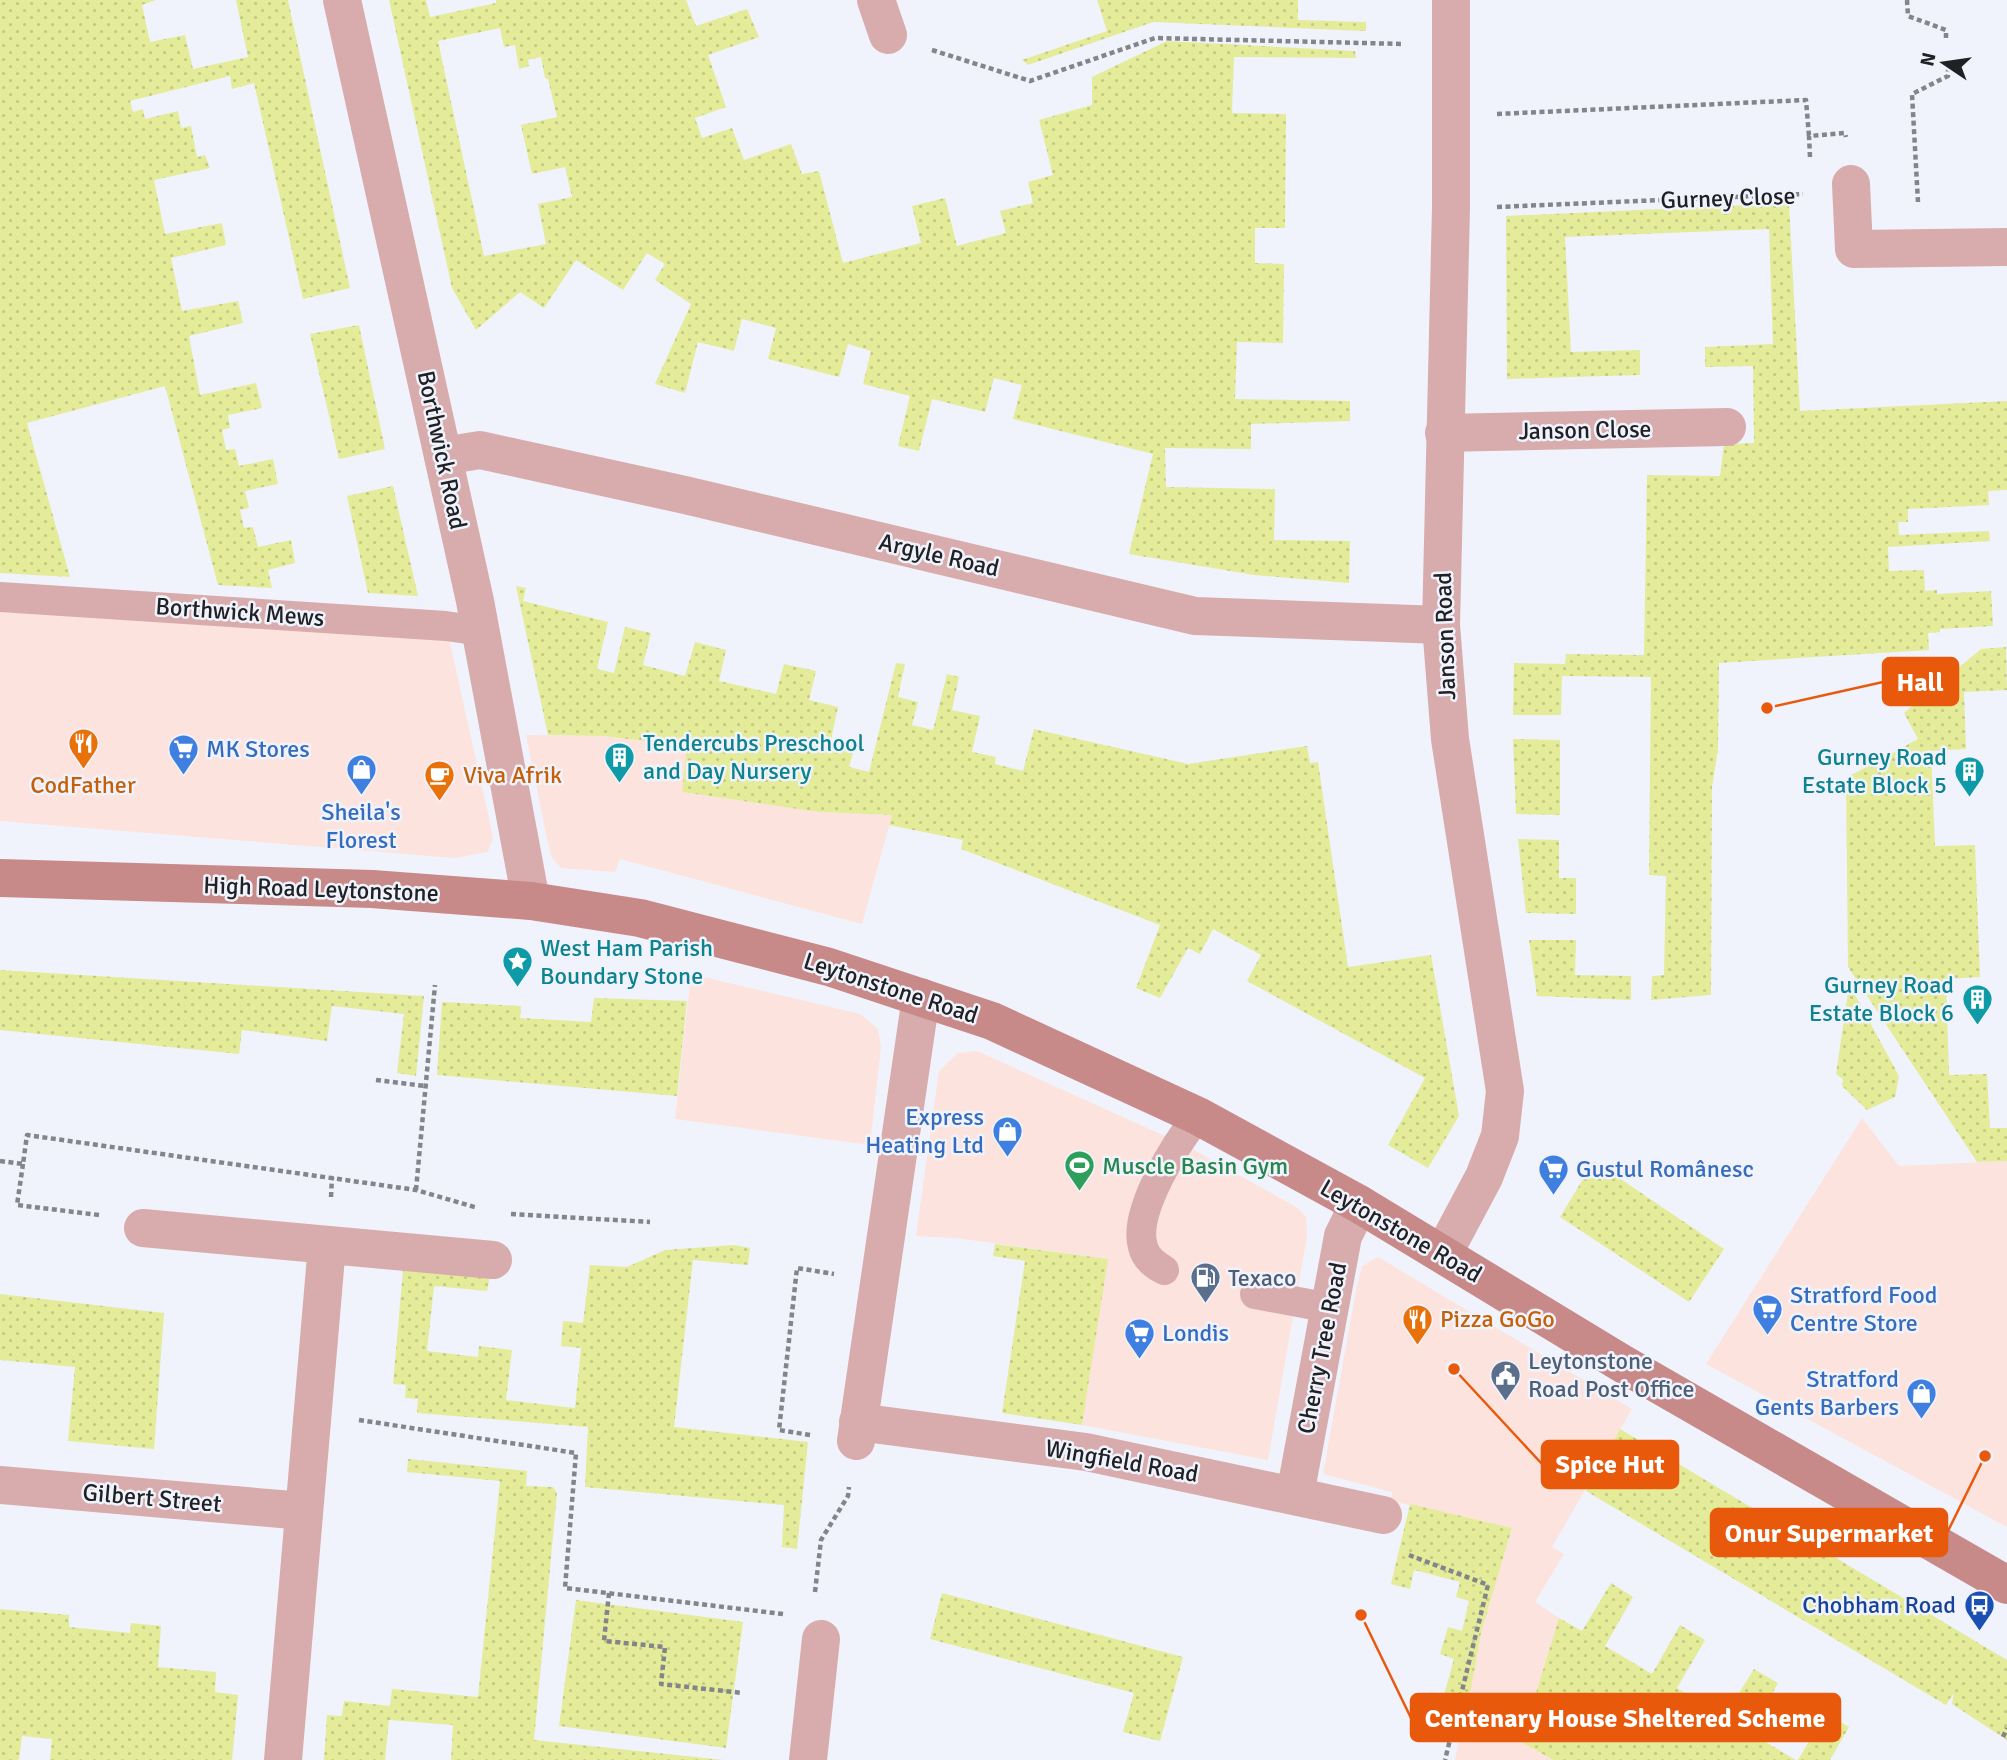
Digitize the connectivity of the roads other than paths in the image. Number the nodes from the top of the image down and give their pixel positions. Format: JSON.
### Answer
{"nodes":[{"id":1,"x":342,"y":0,"type":"edge"},
{"id":2,"x":1451,"y":0,"type":"edge"},
{"id":3,"x":1851,"y":184,"type":"road end"},
{"id":4,"x":2007,"y":247,"type":"edge"},
{"id":5,"x":1727,"y":427,"type":"dead end"},
{"id":6,"x":1444,"y":433,"type":"junction"},
{"id":7,"x":443,"y":456,"type":"junction"},
{"id":8,"x":0,"y":597,"type":"edge"},
{"id":9,"x":1441,"y":625,"type":"junction"},
{"id":10,"x":481,"y":631,"type":"junction"},
{"id":11,"x":0,"y":878,"type":"edge"},
{"id":12,"x":531,"y":901,"type":"junction"},
{"id":13,"x":640,"y":918,"type":"joint"},
{"id":14,"x":921,"y":997,"type":"junction"},
{"id":15,"x":1198,"y":1116,"type":"junction"},
{"id":16,"x":1359,"y":1204,"type":"junction"},
{"id":17,"x":143,"y":1228,"type":"road end"},
{"id":18,"x":327,"y":1245,"type":"junction"},
{"id":19,"x":1443,"y":1254,"type":"junction"},
{"id":20,"x":493,"y":1260,"type":"dead end"},
{"id":21,"x":1164,"y":1270,"type":"dead end"},
{"id":22,"x":1255,"y":1294,"type":"dead end"},
{"id":23,"x":1330,"y":1308,"type":"junction"},
{"id":24,"x":0,"y":1485,"type":"edge"},
{"id":25,"x":1295,"y":1495,"type":"junction"},
{"id":26,"x":304,"y":1511,"type":"junction"},
{"id":27,"x":1383,"y":1515,"type":"dead end"},
{"id":28,"x":2007,"y":1585,"type":"edge"},
{"id":29,"x":810,"y":1620,"type":"road end"},
{"id":30,"x":283,"y":1760,"type":"edge"},
{"id":31,"x":808,"y":1760,"type":"edge"}],
"edges":[{"from":1,"to":7,"type":"street","name":"Borthwick Road"},
{"from":2,"to":6,"type":"street","name":"Janson Road"},
{"from":3,"to":4,"type":"street"},
{"from":5,"to":6,"type":"street","name":"Janson Close"},
{"from":6,"to":9,"type":"street","name":"Janson Road"},
{"from":7,"to":9,"type":"street","name":"Argyle Road"},
{"from":7,"to":10,"type":"street","name":"Borthwick Road"},
{"from":8,"to":10,"type":"lane","name":"Borthwick Mews"},
{"from":9,"to":19,"type":"street","name":"Janson Road"},
{"from":10,"to":12,"type":"street","name":"Borthwick Road"},
{"from":11,"to":12,"type":"street","name":"High Road Leytonstone"},
{"from":12,"to":13,"type":"street","name":"High Road Leytonstone"},
{"from":13,"to":14,"type":"street","name":"Leytonstone Road"},
{"from":14,"to":15,"type":"street","name":"Leytonstone Road"},
{"from":14,"to":25,"type":"street","name":"Wingfield Road"},
{"from":15,"to":16,"type":"street","name":"Leytonstone Road"},
{"from":15,"to":21,"type":"lane"},
{"from":16,"to":19,"type":"street","name":"Leytonstone Road"},
{"from":16,"to":23,"type":"street","name":"Cherry Tree Road"},
{"from":17,"to":18,"type":"street"},
{"from":18,"to":20,"type":"street"},
{"from":18,"to":26,"type":"street"},
{"from":19,"to":28,"type":"street","name":"Leytonstone Road"},
{"from":22,"to":23,"type":"lane"},
{"from":23,"to":25,"type":"street","name":"Cherry Tree Road"},
{"from":24,"to":26,"type":"street","name":"Gilbert Street"},
{"from":25,"to":27,"type":"street","name":"Wingfield Road"},
{"from":26,"to":30,"type":"street"},
{"from":29,"to":31,"type":"street"}]}
